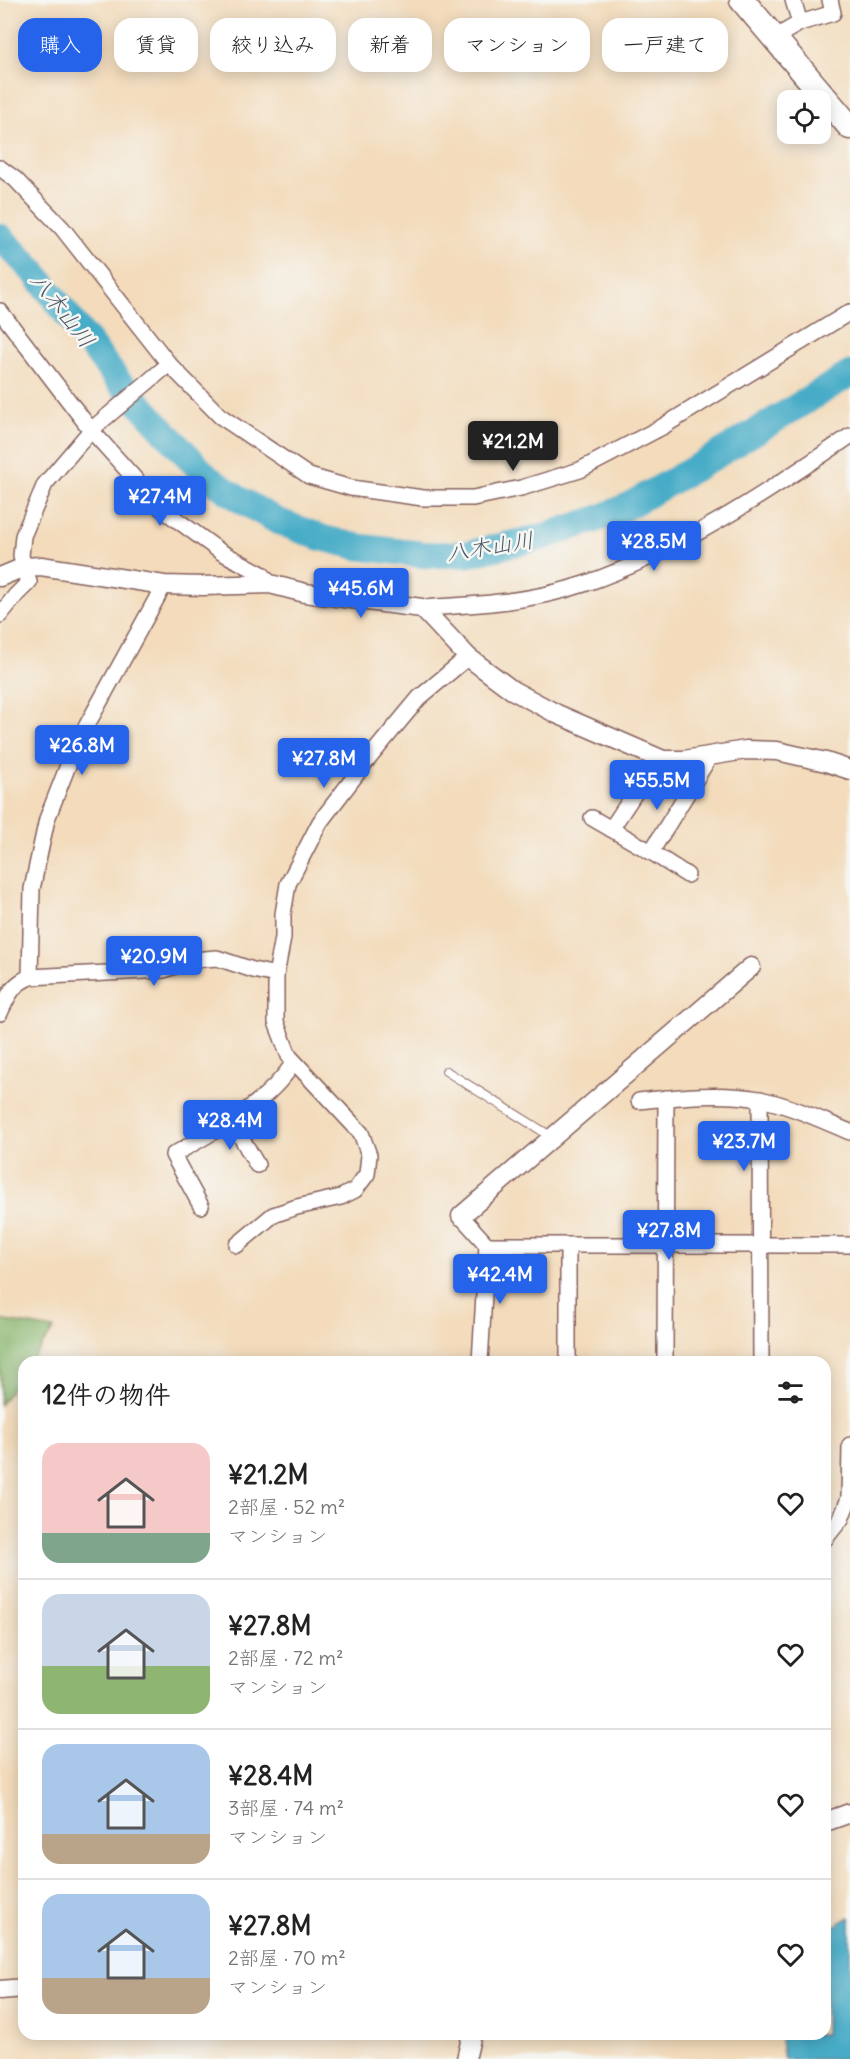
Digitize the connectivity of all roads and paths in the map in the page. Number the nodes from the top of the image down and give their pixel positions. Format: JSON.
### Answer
{"nodes":[{"id":1,"x":742,"y":0,"type":"edge"},
{"id":2,"x":793,"y":0,"type":"edge"},
{"id":3,"x":830,"y":0,"type":"edge"},
{"id":4,"x":800,"y":23,"type":"junction"},
{"id":5,"x":774,"y":38,"type":"junction"},
{"id":6,"x":850,"y":127,"type":"edge"},
{"id":7,"x":0,"y":168,"type":"edge"},
{"id":8,"x":0,"y":311,"type":"edge"},
{"id":9,"x":850,"y":312,"type":"edge"},
{"id":10,"x":169,"y":364,"type":"junction"},
{"id":11,"x":90,"y":430,"type":"junction"},
{"id":12,"x":850,"y":436,"type":"edge"},
{"id":13,"x":24,"y":567,"type":"junction"},
{"id":14,"x":0,"y":577,"type":"edge"},
{"id":15,"x":270,"y":584,"type":"junction"},
{"id":16,"x":164,"y":585,"type":"junction"},
{"id":17,"x":422,"y":608,"type":"junction"},
{"id":18,"x":0,"y":615,"type":"edge"},
{"id":19,"x":468,"y":657,"type":"junction"},
{"id":20,"x":710,"y":756,"type":"junction"},
{"id":21,"x":658,"y":758,"type":"junction"},
{"id":22,"x":850,"y":770,"type":"edge"},
{"id":23,"x":592,"y":818,"type":"dead end"},
{"id":24,"x":612,"y":829,"type":"junction"},
{"id":25,"x":651,"y":852,"type":"junction"},
{"id":26,"x":687,"y":875,"type":"dead end"},
{"id":27,"x":751,"y":967,"type":"dead end"},
{"id":28,"x":276,"y":975,"type":"junction"},
{"id":29,"x":25,"y":980,"type":"junction"},
{"id":30,"x":0,"y":983,"type":"edge"},
{"id":31,"x":0,"y":1013,"type":"edge"},
{"id":32,"x":294,"y":1062,"type":"junction"},
{"id":33,"x":446,"y":1071,"type":"dead end"},
{"id":34,"x":666,"y":1098,"type":"junction"},
{"id":35,"x":760,"y":1099,"type":"junction"},
{"id":36,"x":639,"y":1101,"type":"dead end"},
{"id":37,"x":232,"y":1121,"type":"junction"},
{"id":38,"x":850,"y":1132,"type":"edge"},
{"id":39,"x":553,"y":1137,"type":"junction"},
{"id":40,"x":257,"y":1165,"type":"dead end"},
{"id":41,"x":201,"y":1206,"type":"dead end"},
{"id":42,"x":461,"y":1216,"type":"joint"},
{"id":43,"x":664,"y":1244,"type":"junction"},
{"id":44,"x":237,"y":1245,"type":"dead end"},
{"id":45,"x":488,"y":1245,"type":"junction"},
{"id":46,"x":761,"y":1245,"type":"junction"},
{"id":47,"x":850,"y":1245,"type":"edge"},
{"id":48,"x":568,"y":1246,"type":"junction"},
{"id":49,"x":480,"y":1356,"type":"edge"},
{"id":50,"x":568,"y":1356,"type":"edge"},
{"id":51,"x":665,"y":1356,"type":"edge"},
{"id":52,"x":761,"y":1356,"type":"edge"},
{"id":53,"x":850,"y":1445,"type":"edge"},
{"id":54,"x":849,"y":1502,"type":"edge"},
{"id":55,"x":831,"y":1532,"type":"edge"},
{"id":56,"x":850,"y":1813,"type":"edge"},
{"id":57,"x":831,"y":1820,"type":"edge"},
{"id":58,"x":18,"y":1988,"type":"edge"},
{"id":59,"x":0,"y":1990,"type":"edge"},
{"id":60,"x":471,"y":2040,"type":"edge"},
{"id":61,"x":466,"y":2059,"type":"edge"}],
"edges":[{"from":1,"to":5,"type":"main road"},
{"from":2,"to":4,"type":"street"},
{"from":3,"to":4,"type":"street"},
{"from":4,"to":5,"type":"street"},
{"from":5,"to":6,"type":"main road"},
{"from":7,"to":10,"type":"street"},
{"from":8,"to":11,"type":"street"},
{"from":9,"to":10,"type":"street"},
{"from":10,"to":11,"type":"street"},
{"from":11,"to":13,"type":"street"},
{"from":11,"to":15,"type":"street"},
{"from":12,"to":17,"type":"street"},
{"from":13,"to":14,"type":"street"},
{"from":13,"to":16,"type":"street"},
{"from":13,"to":18,"type":"street"},
{"from":15,"to":16,"type":"street"},
{"from":15,"to":17,"type":"street"},
{"from":16,"to":29,"type":"street"},
{"from":17,"to":19,"type":"street"},
{"from":19,"to":21,"type":"street"},
{"from":19,"to":28,"type":"street"},
{"from":20,"to":21,"type":"street"},
{"from":20,"to":22,"type":"street"},
{"from":20,"to":25,"type":"street"},
{"from":21,"to":24,"type":"street"},
{"from":23,"to":24,"type":"street"},
{"from":24,"to":25,"type":"street"},
{"from":25,"to":26,"type":"street"},
{"from":27,"to":39,"type":"street"},
{"from":28,"to":29,"type":"street"},
{"from":28,"to":32,"type":"street"},
{"from":29,"to":30,"type":"street"},
{"from":29,"to":31,"type":"street"},
{"from":32,"to":37,"type":"street"},
{"from":32,"to":44,"type":"street"},
{"from":33,"to":39,"type":"lane"},
{"from":34,"to":35,"type":"street"},
{"from":34,"to":36,"type":"street"},
{"from":34,"to":43,"type":"street"},
{"from":35,"to":38,"type":"street"},
{"from":35,"to":46,"type":"street"},
{"from":37,"to":40,"type":"street"},
{"from":37,"to":41,"type":"street"},
{"from":39,"to":42,"type":"street"},
{"from":42,"to":45,"type":"street"},
{"from":43,"to":46,"type":"street"},
{"from":43,"to":48,"type":"street"},
{"from":43,"to":51,"type":"street"},
{"from":45,"to":48,"type":"street"},
{"from":45,"to":49,"type":"street"},
{"from":46,"to":47,"type":"street"},
{"from":46,"to":52,"type":"street"},
{"from":48,"to":50,"type":"street"},
{"from":53,"to":54,"type":"street"},
{"from":54,"to":55,"type":"street"},
{"from":56,"to":57,"type":"street"},
{"from":58,"to":59,"type":"street"},
{"from":60,"to":61,"type":"street"}]}
